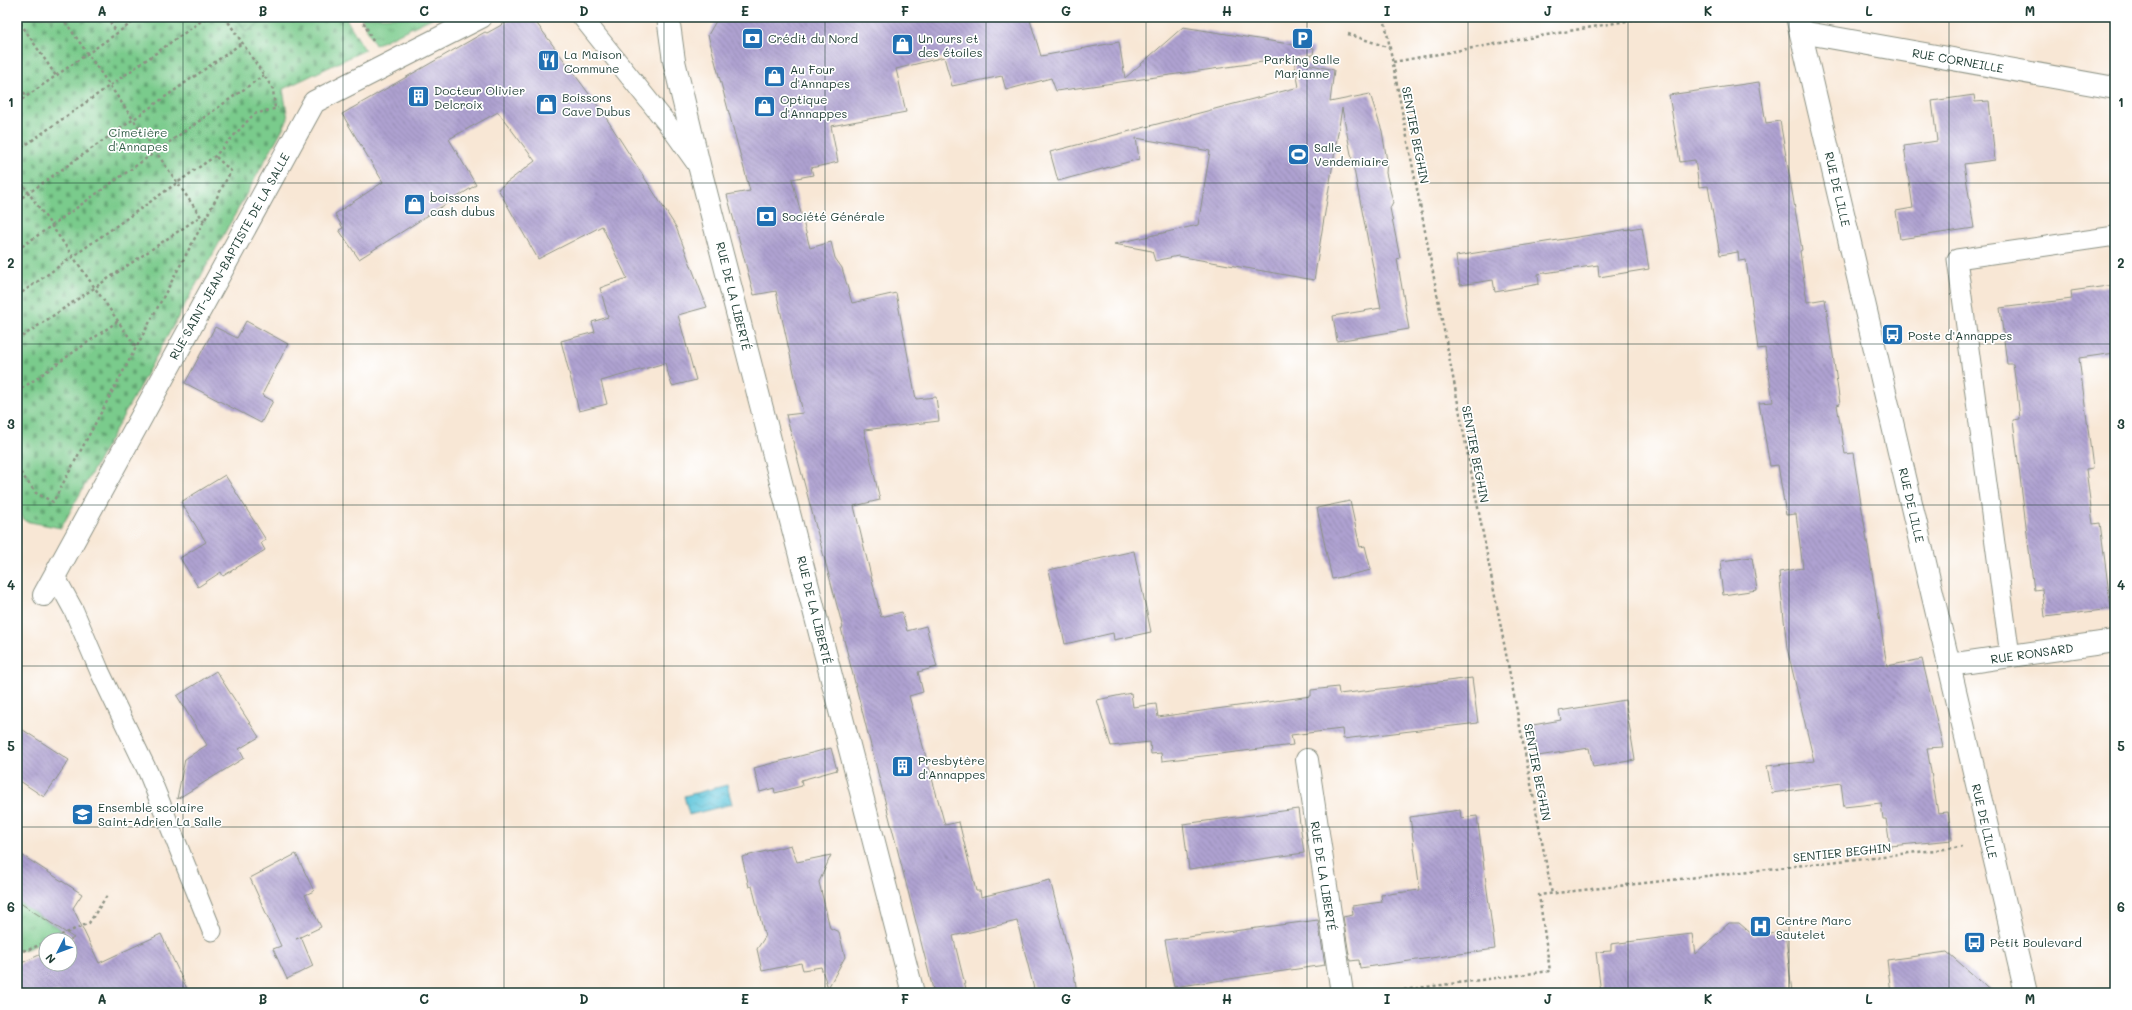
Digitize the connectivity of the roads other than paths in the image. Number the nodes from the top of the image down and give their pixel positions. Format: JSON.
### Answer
{"nodes":[{"id":1,"x":481,"y":17,"type":"edge"},
{"id":2,"x":582,"y":17,"type":"edge"},
{"id":3,"x":668,"y":17,"type":"edge"},
{"id":4,"x":1799,"y":24,"type":"edge"},
{"id":5,"x":2115,"y":88,"type":"edge"},
{"id":6,"x":700,"y":170,"type":"junction"},
{"id":7,"x":2115,"y":236,"type":"edge"},
{"id":8,"x":55,"y":576,"type":"junction"},
{"id":9,"x":44,"y":595,"type":"dead end"},
{"id":10,"x":2115,"y":641,"type":"edge"},
{"id":11,"x":2010,"y":656,"type":"junction"},
{"id":12,"x":1949,"y":665,"type":"junction"},
{"id":13,"x":1307,"y":760,"type":"dead end"},
{"id":14,"x":212,"y":931,"type":"dead end"},
{"id":15,"x":1338,"y":992,"type":"edge"},
{"id":16,"x":913,"y":993,"type":"edge"},
{"id":17,"x":2026,"y":993,"type":"edge"}],
"edges":[{"from":1,"to":8,"type":"street","name":"RUE SAINT-JEAN-BAPTISTE DE LA SALLE"},
{"from":2,"to":6,"type":"lane"},
{"from":3,"to":6,"type":"street","name":"RUE DE LA LIBERTÉ"},
{"from":4,"to":5,"type":"street","name":"RUE CORNEILLE"},
{"from":4,"to":12,"type":"street","name":"RUE DE LILLE"},
{"from":6,"to":16,"type":"street","name":"RUE DE LA LIBERTÉ"},
{"from":7,"to":11,"type":"lane"},
{"from":8,"to":9,"type":"street","name":"RUE SAINT-JEAN-BAPTISTE DE LA SALLE"},
{"from":8,"to":14,"type":"lane"},
{"from":10,"to":11,"type":"street","name":"RUE RONSARD"},
{"from":11,"to":12,"type":"street","name":"RUE RONSARD"},
{"from":12,"to":17,"type":"street","name":"RUE DE LILLE"},
{"from":13,"to":15,"type":"street","name":"RUE DE LA LIBERTÉ"}]}
